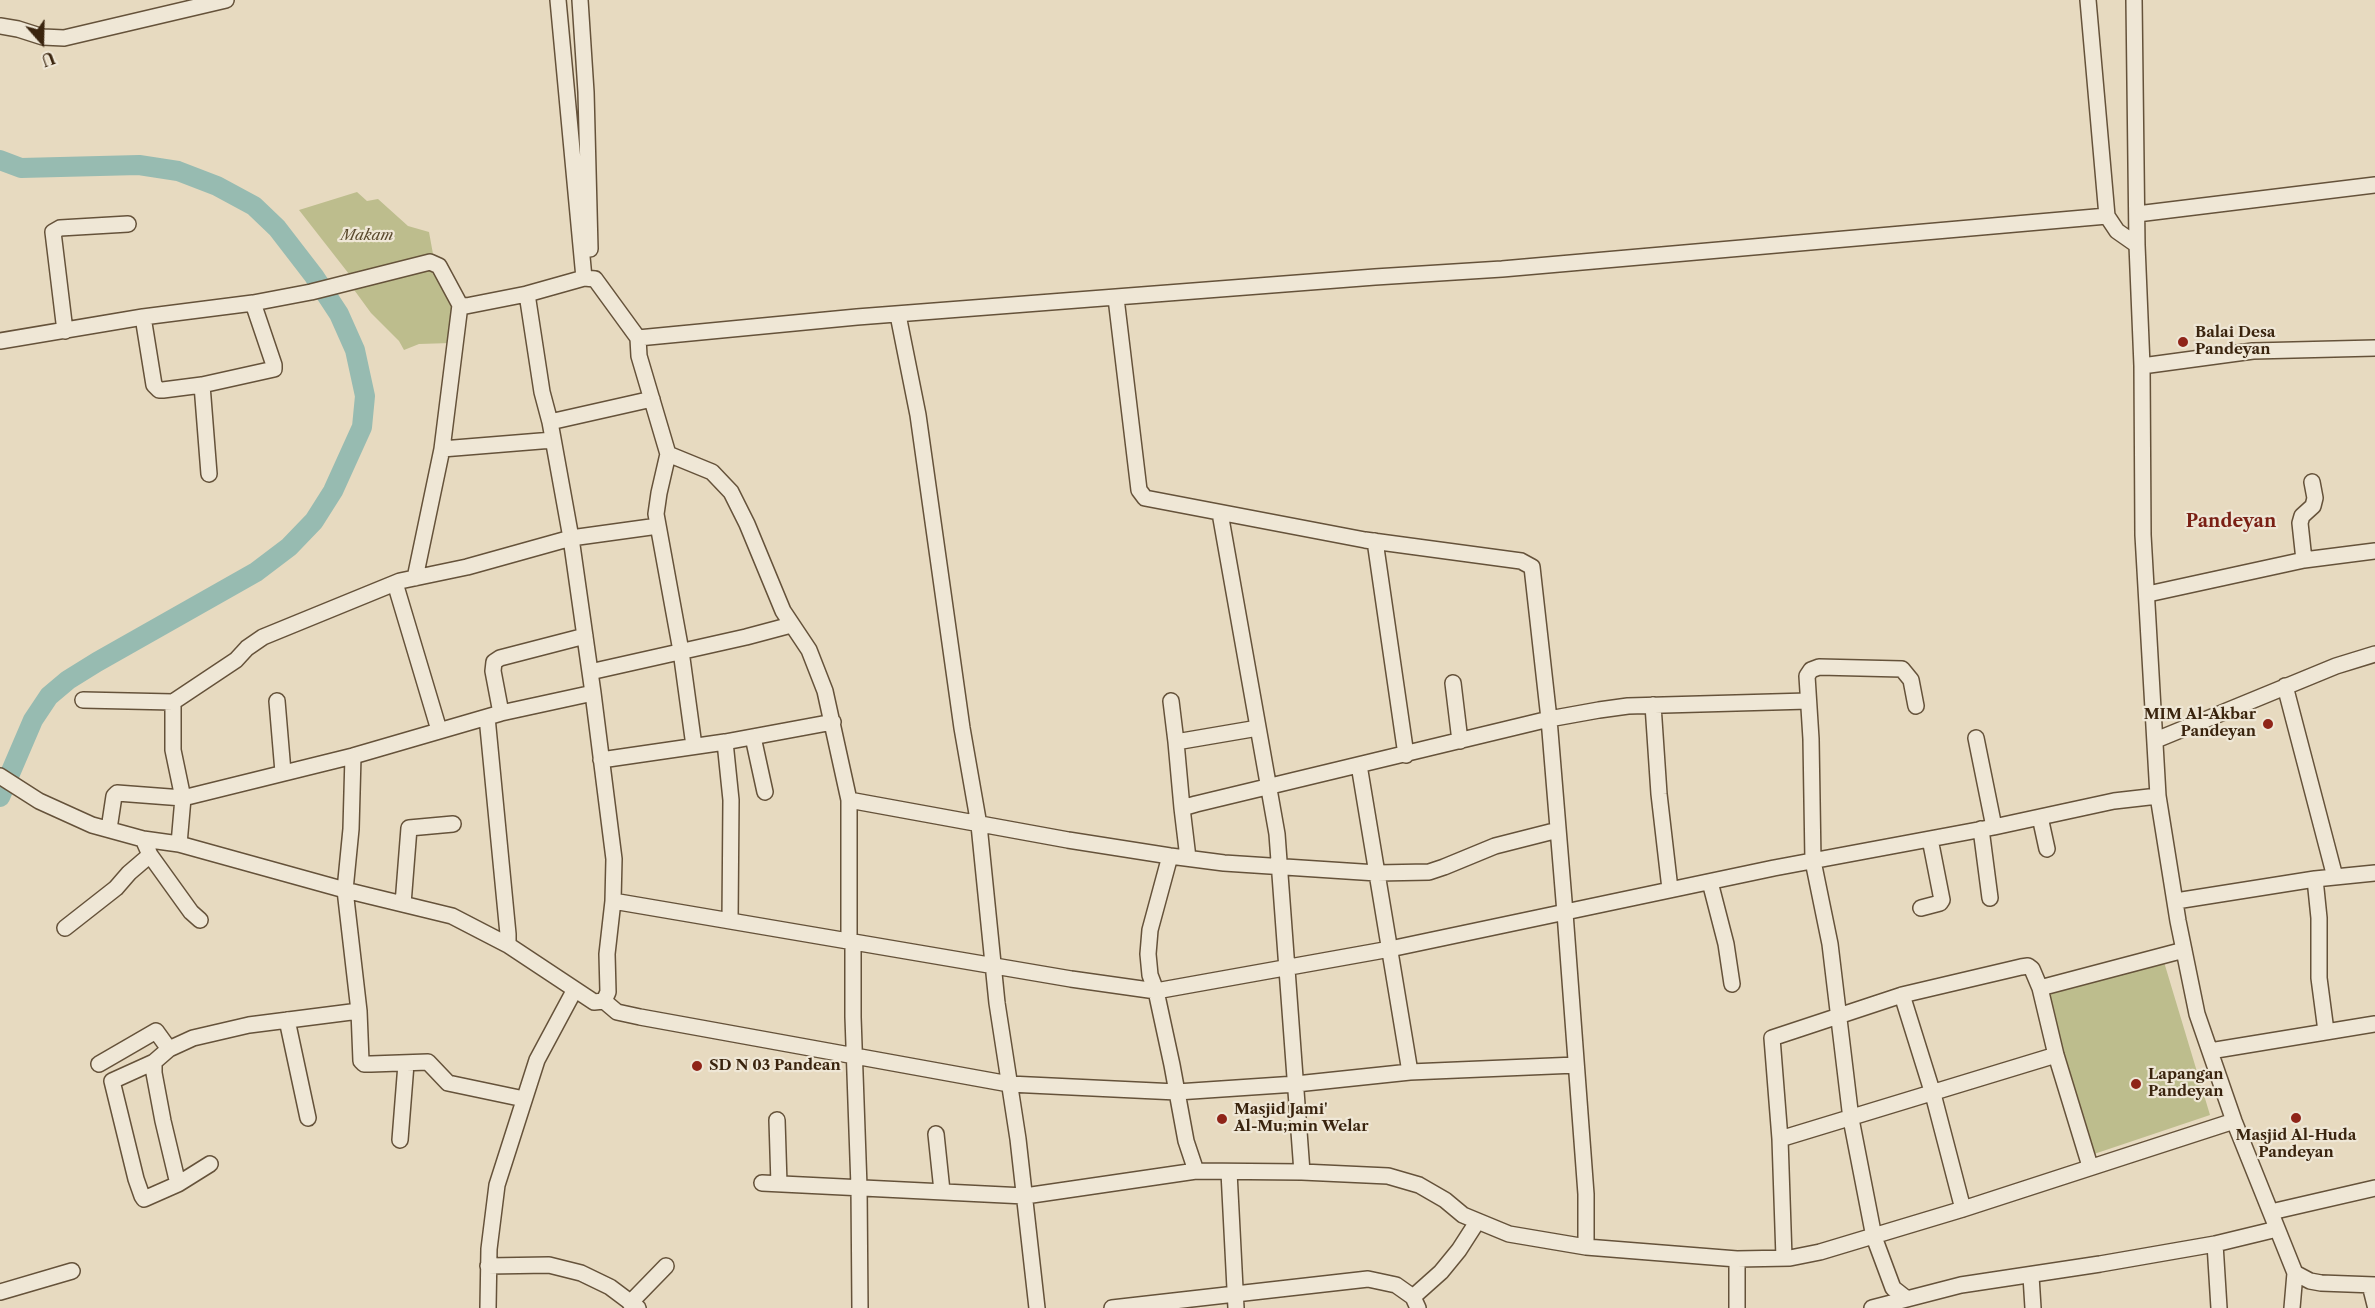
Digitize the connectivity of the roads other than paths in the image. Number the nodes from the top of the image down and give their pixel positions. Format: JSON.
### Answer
{"nodes":[{"id":1,"x":558,"y":0,"type":"edge"},
{"id":2,"x":580,"y":0,"type":"edge"},
{"id":3,"x":2088,"y":0,"type":"edge"},
{"id":4,"x":2134,"y":0,"type":"edge"},
{"id":5,"x":216,"y":1,"type":"edge"},
{"id":6,"x":0,"y":26,"type":"edge"},
{"id":7,"x":2375,"y":185,"type":"edge"},
{"id":8,"x":2137,"y":214,"type":"junction"},
{"id":9,"x":2106,"y":216,"type":"junction"},
{"id":10,"x":128,"y":224,"type":"dead end"},
{"id":11,"x":2137,"y":245,"type":"junction"},
{"id":12,"x":587,"y":278,"type":"junction"},
{"id":13,"x":527,"y":294,"type":"junction"},
{"id":14,"x":1116,"y":298,"type":"junction"},
{"id":15,"x":253,"y":303,"type":"junction"},
{"id":16,"x":460,"y":305,"type":"junction"},
{"id":17,"x":898,"y":315,"type":"junction"},
{"id":18,"x":143,"y":317,"type":"junction"},
{"id":19,"x":65,"y":330,"type":"junction"},
{"id":20,"x":638,"y":338,"type":"junction"},
{"id":21,"x":0,"y":341,"type":"edge"},
{"id":22,"x":2375,"y":348,"type":"edge"},
{"id":23,"x":2142,"y":366,"type":"junction"},
{"id":24,"x":202,"y":385,"type":"junction"},
{"id":25,"x":652,"y":399,"type":"junction"},
{"id":26,"x":550,"y":422,"type":"junction"},
{"id":27,"x":553,"y":440,"type":"junction"},
{"id":28,"x":442,"y":449,"type":"junction"},
{"id":29,"x":668,"y":454,"type":"junction"},
{"id":30,"x":209,"y":474,"type":"dead end"},
{"id":31,"x":2312,"y":482,"type":"dead end"},
{"id":32,"x":1220,"y":513,"type":"junction"},
{"id":33,"x":658,"y":526,"type":"junction"},
{"id":34,"x":571,"y":538,"type":"junction"},
{"id":35,"x":1375,"y":541,"type":"junction"},
{"id":36,"x":2375,"y":551,"type":"edge"},
{"id":37,"x":2304,"y":560,"type":"junction"},
{"id":38,"x":415,"y":578,"type":"junction"},
{"id":39,"x":394,"y":583,"type":"junction"},
{"id":40,"x":2148,"y":594,"type":"junction"},
{"id":41,"x":791,"y":625,"type":"junction"},
{"id":42,"x":585,"y":636,"type":"junction"},
{"id":43,"x":681,"y":651,"type":"junction"},
{"id":44,"x":2375,"y":654,"type":"edge"},
{"id":45,"x":590,"y":672,"type":"junction"},
{"id":46,"x":1453,"y":683,"type":"dead end"},
{"id":47,"x":2285,"y":686,"type":"junction"},
{"id":48,"x":593,"y":693,"type":"junction"},
{"id":49,"x":83,"y":699,"type":"dead end"},
{"id":50,"x":1808,"y":700,"type":"junction"},
{"id":51,"x":277,"y":701,"type":"dead end"},
{"id":52,"x":1171,"y":701,"type":"dead end"},
{"id":53,"x":173,"y":702,"type":"junction"},
{"id":54,"x":1653,"y":705,"type":"junction"},
{"id":55,"x":1917,"y":706,"type":"dead end"},
{"id":56,"x":494,"y":715,"type":"junction"},
{"id":57,"x":1549,"y":719,"type":"junction"},
{"id":58,"x":833,"y":722,"type":"junction"},
{"id":59,"x":1258,"y":728,"type":"junction"},
{"id":60,"x":439,"y":730,"type":"junction"},
{"id":61,"x":753,"y":737,"type":"junction"},
{"id":62,"x":1976,"y":738,"type":"dead end"},
{"id":63,"x":2156,"y":740,"type":"junction"},
{"id":64,"x":1460,"y":741,"type":"junction"},
{"id":65,"x":725,"y":742,"type":"junction"},
{"id":66,"x":1176,"y":742,"type":"junction"},
{"id":67,"x":694,"y":746,"type":"junction"},
{"id":68,"x":1406,"y":755,"type":"junction"},
{"id":69,"x":353,"y":756,"type":"junction"},
{"id":70,"x":601,"y":759,"type":"junction"},
{"id":71,"x":1359,"y":765,"type":"junction"},
{"id":72,"x":283,"y":772,"type":"junction"},
{"id":73,"x":0,"y":776,"type":"edge"},
{"id":74,"x":1269,"y":786,"type":"junction"},
{"id":75,"x":765,"y":792,"type":"dead end"},
{"id":76,"x":2158,"y":796,"type":"junction"},
{"id":77,"x":183,"y":798,"type":"junction"},
{"id":78,"x":849,"y":800,"type":"junction"},
{"id":79,"x":1182,"y":808,"type":"junction"},
{"id":80,"x":2040,"y":817,"type":"junction"},
{"id":81,"x":453,"y":824,"type":"dead end"},
{"id":82,"x":979,"y":825,"type":"junction"},
{"id":83,"x":1987,"y":828,"type":"junction"},
{"id":84,"x":108,"y":829,"type":"junction"},
{"id":85,"x":1558,"y":830,"type":"junction"},
{"id":86,"x":143,"y":839,"type":"junction"},
{"id":87,"x":1930,"y":839,"type":"junction"},
{"id":88,"x":179,"y":844,"type":"junction"},
{"id":89,"x":2047,"y":849,"type":"dead end"},
{"id":90,"x":150,"y":855,"type":"junction"},
{"id":91,"x":1170,"y":856,"type":"junction"},
{"id":92,"x":1188,"y":858,"type":"junction"},
{"id":93,"x":1813,"y":861,"type":"junction"},
{"id":94,"x":1278,"y":868,"type":"junction"},
{"id":95,"x":1377,"y":873,"type":"junction"},
{"id":96,"x":2375,"y":873,"type":"edge"},
{"id":97,"x":2336,"y":877,"type":"junction"},
{"id":98,"x":2315,"y":879,"type":"junction"},
{"id":99,"x":1710,"y":882,"type":"junction"},
{"id":100,"x":1670,"y":889,"type":"junction"},
{"id":101,"x":345,"y":890,"type":"junction"},
{"id":102,"x":1990,"y":898,"type":"dead end"},
{"id":103,"x":613,"y":901,"type":"junction"},
{"id":104,"x":2176,"y":901,"type":"junction"},
{"id":105,"x":403,"y":904,"type":"junction"},
{"id":106,"x":1921,"y":908,"type":"dead end"},
{"id":107,"x":1565,"y":913,"type":"junction"},
{"id":108,"x":200,"y":920,"type":"dead end"},
{"id":109,"x":730,"y":921,"type":"junction"},
{"id":110,"x":64,"y":928,"type":"dead end"},
{"id":111,"x":851,"y":942,"type":"junction"},
{"id":112,"x":507,"y":945,"type":"junction"},
{"id":113,"x":1390,"y":949,"type":"junction"},
{"id":114,"x":2184,"y":950,"type":"junction"},
{"id":115,"x":992,"y":965,"type":"junction"},
{"id":116,"x":1288,"y":966,"type":"junction"},
{"id":117,"x":1732,"y":984,"type":"dead end"},
{"id":118,"x":2040,"y":988,"type":"junction"},
{"id":119,"x":574,"y":991,"type":"junction"},
{"id":120,"x":1156,"y":991,"type":"junction"},
{"id":121,"x":1902,"y":995,"type":"junction"},
{"id":122,"x":603,"y":1001,"type":"junction"},
{"id":123,"x":359,"y":1011,"type":"junction"},
{"id":124,"x":1840,"y":1016,"type":"junction"},
{"id":125,"x":287,"y":1020,"type":"junction"},
{"id":126,"x":2375,"y":1024,"type":"edge"},
{"id":127,"x":2326,"y":1031,"type":"junction"},
{"id":128,"x":170,"y":1049,"type":"junction"},
{"id":129,"x":2210,"y":1051,"type":"junction"},
{"id":130,"x":2056,"y":1054,"type":"junction"},
{"id":131,"x":855,"y":1057,"type":"junction"},
{"id":132,"x":154,"y":1062,"type":"junction"},
{"id":133,"x":99,"y":1064,"type":"dead end"},
{"id":134,"x":406,"y":1064,"type":"junction"},
{"id":135,"x":1576,"y":1065,"type":"junction"},
{"id":136,"x":1410,"y":1072,"type":"junction"},
{"id":137,"x":1009,"y":1084,"type":"junction"},
{"id":138,"x":1296,"y":1084,"type":"junction"},
{"id":139,"x":1177,"y":1092,"type":"junction"},
{"id":140,"x":1933,"y":1094,"type":"junction"},
{"id":141,"x":524,"y":1099,"type":"junction"},
{"id":142,"x":308,"y":1118,"type":"dead end"},
{"id":143,"x":1851,"y":1119,"type":"junction"},
{"id":144,"x":777,"y":1120,"type":"dead end"},
{"id":145,"x":2234,"y":1121,"type":"junction"},
{"id":146,"x":936,"y":1134,"type":"dead end"},
{"id":147,"x":1780,"y":1139,"type":"junction"},
{"id":148,"x":400,"y":1140,"type":"dead end"},
{"id":149,"x":210,"y":1164,"type":"dead end"},
{"id":150,"x":2090,"y":1166,"type":"junction"},
{"id":151,"x":1196,"y":1171,"type":"junction"},
{"id":152,"x":1228,"y":1172,"type":"junction"},
{"id":153,"x":1302,"y":1172,"type":"junction"},
{"id":154,"x":762,"y":1183,"type":"dead end"},
{"id":155,"x":178,"y":1184,"type":"junction"},
{"id":156,"x":779,"y":1184,"type":"junction"},
{"id":157,"x":860,"y":1187,"type":"junction"},
{"id":158,"x":2375,"y":1188,"type":"edge"},
{"id":159,"x":942,"y":1191,"type":"junction"},
{"id":160,"x":1025,"y":1196,"type":"junction"},
{"id":161,"x":1963,"y":1209,"type":"junction"},
{"id":162,"x":2271,"y":1212,"type":"junction"},
{"id":163,"x":1477,"y":1222,"type":"junction"},
{"id":164,"x":2277,"y":1229,"type":"junction"},
{"id":165,"x":1874,"y":1237,"type":"junction"},
{"id":166,"x":2214,"y":1244,"type":"junction"},
{"id":167,"x":1586,"y":1247,"type":"junction"},
{"id":168,"x":1784,"y":1258,"type":"junction"},
{"id":169,"x":1737,"y":1259,"type":"junction"},
{"id":170,"x":488,"y":1266,"type":"junction"},
{"id":171,"x":666,"y":1266,"type":"dead end"},
{"id":172,"x":72,"y":1271,"type":"dead end"},
{"id":173,"x":2295,"y":1273,"type":"junction"},
{"id":174,"x":2031,"y":1275,"type":"junction"},
{"id":175,"x":2372,"y":1285,"type":"edge"},
{"id":176,"x":0,"y":1292,"type":"edge"},
{"id":177,"x":1907,"y":1299,"type":"junction"},
{"id":178,"x":1235,"y":1301,"type":"edge"},
{"id":179,"x":0,"y":1302,"type":"edge"},
{"id":180,"x":1416,"y":1303,"type":"edge"},
{"id":181,"x":634,"y":1305,"type":"edge"},
{"id":182,"x":2375,"y":1305,"type":"edge"},
{"id":183,"x":1,"y":1308,"type":"edge"},
{"id":184,"x":488,"y":1308,"type":"edge"},
{"id":185,"x":860,"y":1308,"type":"edge"},
{"id":186,"x":1038,"y":1308,"type":"edge"},
{"id":187,"x":1112,"y":1308,"type":"edge"},
{"id":188,"x":1737,"y":1308,"type":"edge"},
{"id":189,"x":1872,"y":1308,"type":"edge"},
{"id":190,"x":2033,"y":1308,"type":"edge"},
{"id":191,"x":2219,"y":1308,"type":"edge"},
{"id":192,"x":2292,"y":1308,"type":"edge"}],
"edges":[{"from":1,"to":12,"type":"street"},
{"from":2,"to":12,"type":"street"},
{"from":3,"to":9,"type":"street"},
{"from":4,"to":8,"type":"street"},
{"from":5,"to":6,"type":"street"},
{"from":7,"to":8,"type":"street"},
{"from":8,"to":11,"type":"street"},
{"from":9,"to":11,"type":"street"},
{"from":9,"to":14,"type":"street"},
{"from":10,"to":19,"type":"street"},
{"from":11,"to":23,"type":"street"},
{"from":12,"to":13,"type":"street"},
{"from":12,"to":20,"type":"street"},
{"from":13,"to":16,"type":"street"},
{"from":13,"to":26,"type":"street"},
{"from":14,"to":17,"type":"street"},
{"from":14,"to":32,"type":"street"},
{"from":15,"to":16,"type":"street"},
{"from":15,"to":18,"type":"street"},
{"from":15,"to":24,"type":"street"},
{"from":16,"to":28,"type":"street"},
{"from":17,"to":20,"type":"street"},
{"from":17,"to":82,"type":"street"},
{"from":18,"to":19,"type":"street"},
{"from":18,"to":24,"type":"street"},
{"from":19,"to":21,"type":"street"},
{"from":20,"to":25,"type":"street"},
{"from":22,"to":23,"type":"street"},
{"from":23,"to":40,"type":"street"},
{"from":24,"to":30,"type":"street"},
{"from":25,"to":26,"type":"street"},
{"from":25,"to":29,"type":"street"},
{"from":26,"to":27,"type":"street"},
{"from":27,"to":28,"type":"street"},
{"from":27,"to":34,"type":"street"},
{"from":28,"to":38,"type":"street"},
{"from":29,"to":33,"type":"street"},
{"from":29,"to":41,"type":"street"},
{"from":31,"to":37,"type":"street"},
{"from":32,"to":35,"type":"street"},
{"from":32,"to":59,"type":"street"},
{"from":33,"to":34,"type":"street"},
{"from":33,"to":43,"type":"street"},
{"from":34,"to":38,"type":"street"},
{"from":34,"to":42,"type":"street"},
{"from":35,"to":57,"type":"street"},
{"from":35,"to":68,"type":"street"},
{"from":36,"to":37,"type":"street"},
{"from":37,"to":40,"type":"street"},
{"from":38,"to":39,"type":"street"},
{"from":39,"to":53,"type":"street"},
{"from":39,"to":60,"type":"street"},
{"from":40,"to":63,"type":"street"},
{"from":41,"to":43,"type":"street"},
{"from":41,"to":58,"type":"street"},
{"from":42,"to":45,"type":"street"},
{"from":42,"to":56,"type":"street"},
{"from":43,"to":45,"type":"street"},
{"from":43,"to":67,"type":"street"},
{"from":44,"to":47,"type":"street"},
{"from":45,"to":48,"type":"street"},
{"from":46,"to":64,"type":"street"},
{"from":47,"to":63,"type":"street"},
{"from":47,"to":97,"type":"street"},
{"from":48,"to":56,"type":"street"},
{"from":48,"to":70,"type":"street"},
{"from":49,"to":53,"type":"street"},
{"from":50,"to":54,"type":"street"},
{"from":50,"to":55,"type":"street"},
{"from":50,"to":93,"type":"street"},
{"from":51,"to":72,"type":"street"},
{"from":52,"to":66,"type":"street"},
{"from":53,"to":77,"type":"street"},
{"from":54,"to":57,"type":"street"},
{"from":54,"to":100,"type":"street"},
{"from":56,"to":60,"type":"street"},
{"from":56,"to":112,"type":"street"},
{"from":57,"to":64,"type":"street"},
{"from":57,"to":85,"type":"street"},
{"from":58,"to":61,"type":"street"},
{"from":58,"to":78,"type":"street"},
{"from":59,"to":66,"type":"street"},
{"from":59,"to":74,"type":"street"},
{"from":60,"to":69,"type":"street"},
{"from":61,"to":65,"type":"street"},
{"from":61,"to":75,"type":"street"},
{"from":62,"to":83,"type":"street"},
{"from":63,"to":76,"type":"street"},
{"from":64,"to":68,"type":"street"},
{"from":65,"to":67,"type":"street"},
{"from":65,"to":109,"type":"street"},
{"from":66,"to":79,"type":"street"},
{"from":67,"to":70,"type":"street"},
{"from":68,"to":71,"type":"street"},
{"from":69,"to":72,"type":"street"},
{"from":69,"to":101,"type":"street"},
{"from":70,"to":103,"type":"street"},
{"from":71,"to":74,"type":"street"},
{"from":71,"to":95,"type":"street"},
{"from":72,"to":77,"type":"street"},
{"from":73,"to":84,"type":"street"},
{"from":74,"to":79,"type":"street"},
{"from":74,"to":94,"type":"street"},
{"from":76,"to":80,"type":"street"},
{"from":76,"to":104,"type":"street"},
{"from":77,"to":84,"type":"street"},
{"from":77,"to":88,"type":"street"},
{"from":78,"to":82,"type":"street"},
{"from":78,"to":111,"type":"street"},
{"from":79,"to":92,"type":"street"},
{"from":80,"to":83,"type":"street"},
{"from":80,"to":89,"type":"street"},
{"from":81,"to":105,"type":"street"},
{"from":82,"to":91,"type":"street"},
{"from":82,"to":115,"type":"street"},
{"from":83,"to":87,"type":"street"},
{"from":83,"to":102,"type":"street"},
{"from":84,"to":86,"type":"street"},
{"from":85,"to":95,"type":"street"},
{"from":85,"to":107,"type":"street"},
{"from":86,"to":88,"type":"street"},
{"from":86,"to":90,"type":"street"},
{"from":87,"to":93,"type":"street"},
{"from":87,"to":106,"type":"street"},
{"from":88,"to":101,"type":"street"},
{"from":90,"to":108,"type":"street"},
{"from":90,"to":110,"type":"street"},
{"from":91,"to":92,"type":"street"},
{"from":91,"to":120,"type":"street"},
{"from":92,"to":94,"type":"street"},
{"from":93,"to":99,"type":"street"},
{"from":93,"to":124,"type":"street"},
{"from":94,"to":95,"type":"street"},
{"from":94,"to":116,"type":"street"},
{"from":95,"to":113,"type":"street"},
{"from":96,"to":97,"type":"street"},
{"from":97,"to":98,"type":"street"},
{"from":98,"to":104,"type":"street"},
{"from":98,"to":127,"type":"street"},
{"from":99,"to":100,"type":"street"},
{"from":99,"to":117,"type":"street"},
{"from":100,"to":107,"type":"street"},
{"from":101,"to":105,"type":"street"},
{"from":101,"to":123,"type":"street"},
{"from":103,"to":109,"type":"street"},
{"from":103,"to":122,"type":"street"},
{"from":104,"to":114,"type":"street"},
{"from":105,"to":112,"type":"street"},
{"from":107,"to":113,"type":"street"},
{"from":107,"to":135,"type":"street"},
{"from":109,"to":111,"type":"street"},
{"from":111,"to":115,"type":"street"},
{"from":111,"to":131,"type":"street"},
{"from":112,"to":119,"type":"street"},
{"from":113,"to":116,"type":"street"},
{"from":113,"to":136,"type":"street"},
{"from":114,"to":118,"type":"street"},
{"from":114,"to":129,"type":"street"},
{"from":115,"to":120,"type":"street"},
{"from":115,"to":137,"type":"street"},
{"from":116,"to":120,"type":"street"},
{"from":116,"to":138,"type":"street"},
{"from":118,"to":121,"type":"street"},
{"from":118,"to":130,"type":"street"},
{"from":119,"to":122,"type":"street"},
{"from":119,"to":141,"type":"street"},
{"from":120,"to":139,"type":"street"},
{"from":121,"to":124,"type":"street"},
{"from":121,"to":140,"type":"street"},
{"from":122,"to":131,"type":"street"},
{"from":123,"to":125,"type":"street"},
{"from":123,"to":134,"type":"street"},
{"from":124,"to":143,"type":"street"},
{"from":124,"to":147,"type":"street"},
{"from":125,"to":128,"type":"street"},
{"from":125,"to":142,"type":"street"},
{"from":126,"to":127,"type":"street"},
{"from":127,"to":129,"type":"street"},
{"from":128,"to":132,"type":"street"},
{"from":128,"to":133,"type":"street"},
{"from":129,"to":145,"type":"street"},
{"from":130,"to":140,"type":"street"},
{"from":130,"to":150,"type":"street"},
{"from":131,"to":137,"type":"street"},
{"from":131,"to":157,"type":"street"},
{"from":132,"to":155,"type":"street"},
{"from":132,"to":155,"type":"street"},
{"from":134,"to":141,"type":"street"},
{"from":134,"to":148,"type":"street"},
{"from":135,"to":136,"type":"street"},
{"from":135,"to":167,"type":"street"},
{"from":136,"to":138,"type":"street"},
{"from":137,"to":139,"type":"street"},
{"from":137,"to":160,"type":"street"},
{"from":138,"to":139,"type":"street"},
{"from":138,"to":153,"type":"street"},
{"from":139,"to":151,"type":"street"},
{"from":140,"to":143,"type":"street"},
{"from":140,"to":161,"type":"street"},
{"from":141,"to":170,"type":"street"},
{"from":143,"to":147,"type":"street"},
{"from":143,"to":165,"type":"street"},
{"from":144,"to":156,"type":"street"},
{"from":145,"to":150,"type":"street"},
{"from":145,"to":162,"type":"street"},
{"from":146,"to":159,"type":"street"},
{"from":147,"to":168,"type":"street"},
{"from":149,"to":155,"type":"street"},
{"from":150,"to":161,"type":"street"},
{"from":151,"to":152,"type":"street"},
{"from":151,"to":160,"type":"street"},
{"from":152,"to":153,"type":"street"},
{"from":152,"to":178,"type":"street"},
{"from":153,"to":163,"type":"street"},
{"from":154,"to":156,"type":"street"},
{"from":156,"to":157,"type":"street"},
{"from":157,"to":159,"type":"street"},
{"from":157,"to":185,"type":"street"},
{"from":158,"to":162,"type":"street"},
{"from":159,"to":160,"type":"street"},
{"from":160,"to":186,"type":"street"},
{"from":161,"to":165,"type":"street"},
{"from":162,"to":164,"type":"street"},
{"from":163,"to":167,"type":"street"},
{"from":163,"to":180,"type":"street"},
{"from":164,"to":166,"type":"street"},
{"from":164,"to":173,"type":"street"},
{"from":165,"to":168,"type":"street"},
{"from":165,"to":177,"type":"street"},
{"from":166,"to":174,"type":"street"},
{"from":166,"to":191,"type":"street"},
{"from":167,"to":169,"type":"street"},
{"from":168,"to":169,"type":"street"},
{"from":169,"to":188,"type":"street"},
{"from":170,"to":181,"type":"street"},
{"from":170,"to":184,"type":"street"},
{"from":171,"to":181,"type":"street"},
{"from":172,"to":176,"type":"street"},
{"from":173,"to":175,"type":"street"},
{"from":173,"to":192,"type":"street"},
{"from":174,"to":177,"type":"street"},
{"from":174,"to":190,"type":"street"},
{"from":175,"to":182,"type":"street"},
{"from":177,"to":189,"type":"street"},
{"from":178,"to":180,"type":"street"},
{"from":178,"to":187,"type":"street"},
{"from":179,"to":183,"type":"street"}]}
